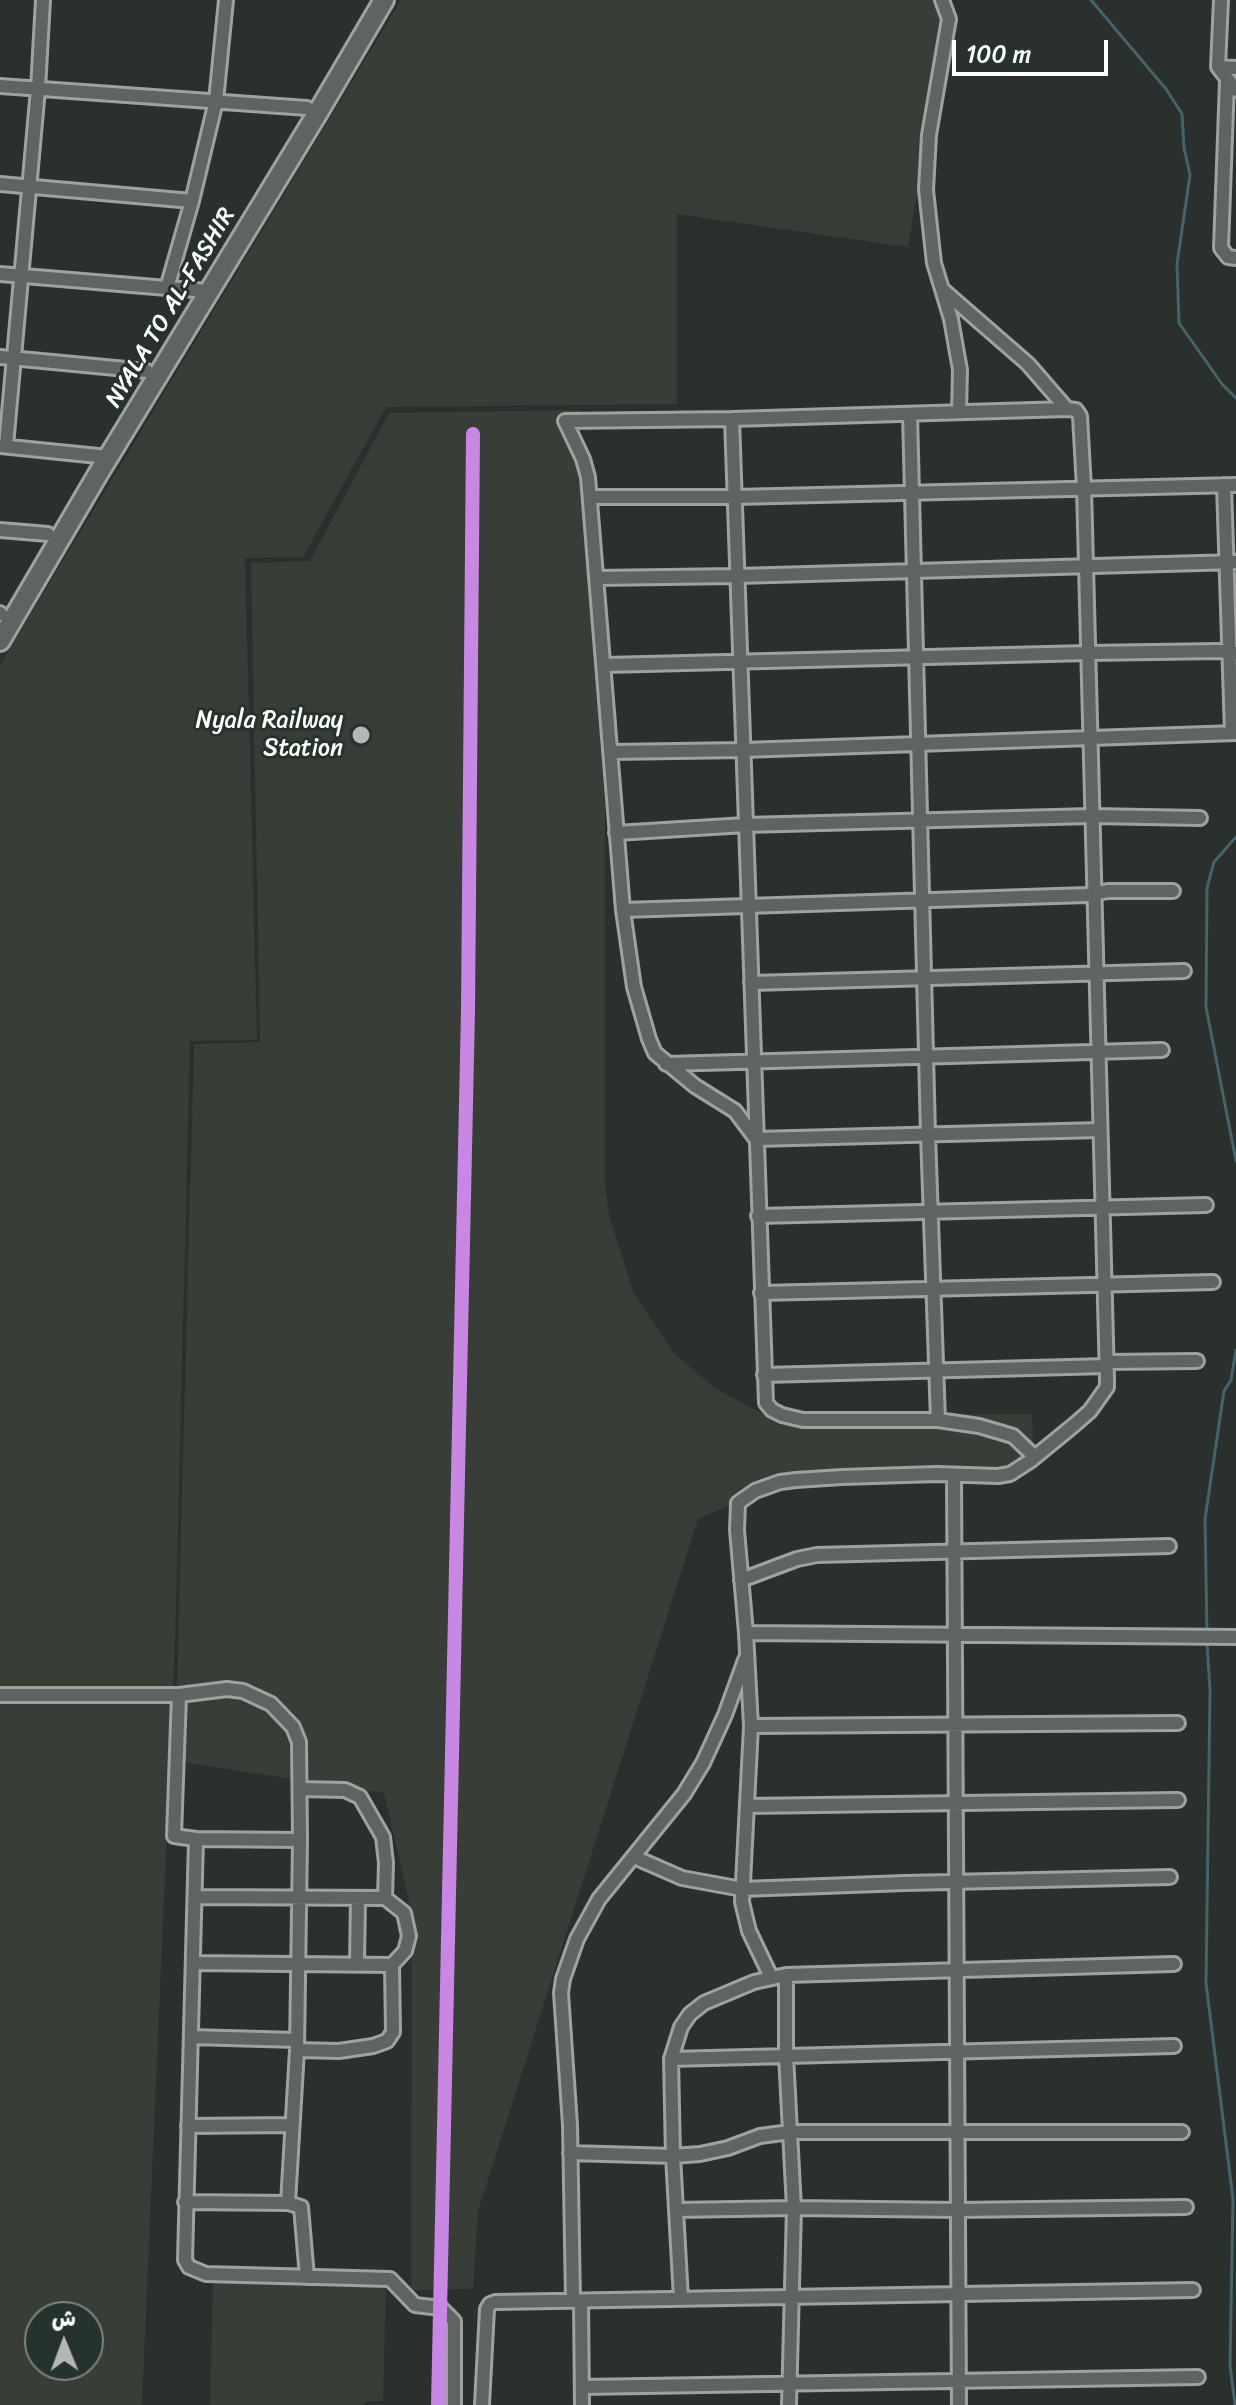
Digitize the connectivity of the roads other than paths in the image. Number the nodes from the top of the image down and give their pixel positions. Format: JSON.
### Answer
{"nodes":[{"id":1,"x":43,"y":0,"type":"edge"},
{"id":2,"x":226,"y":0,"type":"edge"},
{"id":3,"x":370,"y":0,"type":"edge"},
{"id":4,"x":384,"y":0,"type":"edge"},
{"id":5,"x":942,"y":0,"type":"edge"},
{"id":6,"x":1221,"y":0,"type":"edge"},
{"id":7,"x":358,"y":32,"type":"junction"},
{"id":8,"x":1218,"y":67,"type":"junction"},
{"id":9,"x":1236,"y":68,"type":"edge"},
{"id":10,"x":1232,"y":85,"type":"edge"},
{"id":11,"x":0,"y":86,"type":"edge"},
{"id":12,"x":38,"y":89,"type":"junction"},
{"id":13,"x":216,"y":101,"type":"junction"},
{"id":14,"x":307,"y":108,"type":"junction"},
{"id":15,"x":298,"y":134,"type":"junction"},
{"id":16,"x":0,"y":184,"type":"edge"},
{"id":17,"x":29,"y":186,"type":"junction"},
{"id":18,"x":192,"y":201,"type":"junction"},
{"id":19,"x":1236,"y":258,"type":"edge"},
{"id":20,"x":0,"y":274,"type":"edge"},
{"id":21,"x":22,"y":276,"type":"junction"},
{"id":22,"x":167,"y":288,"type":"junction"},
{"id":23,"x":941,"y":289,"type":"junction"},
{"id":24,"x":203,"y":291,"type":"junction"},
{"id":25,"x":164,"y":355,"type":"junction"},
{"id":26,"x":7,"y":358,"type":"edge"},
{"id":27,"x":147,"y":371,"type":"junction"},
{"id":28,"x":1067,"y":409,"type":"junction"},
{"id":29,"x":959,"y":412,"type":"junction"},
{"id":30,"x":910,"y":414,"type":"junction"},
{"id":31,"x":732,"y":419,"type":"junction"},
{"id":32,"x":3,"y":446,"type":"edge"},
{"id":33,"x":102,"y":456,"type":"junction"},
{"id":34,"x":1230,"y":485,"type":"edge"},
{"id":35,"x":1084,"y":488,"type":"junction"},
{"id":36,"x":912,"y":492,"type":"junction"},
{"id":37,"x":591,"y":497,"type":"junction"},
{"id":38,"x":735,"y":497,"type":"junction"},
{"id":39,"x":0,"y":530,"type":"edge"},
{"id":40,"x":48,"y":534,"type":"junction"},
{"id":41,"x":1231,"y":562,"type":"edge"},
{"id":42,"x":1086,"y":567,"type":"junction"},
{"id":43,"x":914,"y":571,"type":"junction"},
{"id":44,"x":737,"y":576,"type":"junction"},
{"id":45,"x":596,"y":578,"type":"junction"},
{"id":46,"x":0,"y":614,"type":"edge"},
{"id":47,"x":0,"y":641,"type":"edge"},
{"id":48,"x":1232,"y":652,"type":"edge"},
{"id":49,"x":1088,"y":653,"type":"junction"},
{"id":50,"x":916,"y":657,"type":"junction"},
{"id":51,"x":740,"y":661,"type":"junction"},
{"id":52,"x":605,"y":665,"type":"junction"},
{"id":53,"x":1234,"y":733,"type":"edge"},
{"id":54,"x":1090,"y":738,"type":"junction"},
{"id":55,"x":918,"y":744,"type":"junction"},
{"id":56,"x":743,"y":750,"type":"junction"},
{"id":57,"x":610,"y":752,"type":"junction"},
{"id":58,"x":1092,"y":816,"type":"junction"},
{"id":59,"x":1200,"y":818,"type":"dead end"},
{"id":60,"x":920,"y":821,"type":"junction"},
{"id":61,"x":745,"y":825,"type":"junction"},
{"id":62,"x":616,"y":833,"type":"junction"},
{"id":63,"x":1173,"y":891,"type":"dead end"},
{"id":64,"x":1094,"y":893,"type":"junction"},
{"id":65,"x":923,"y":899,"type":"junction"},
{"id":66,"x":748,"y":905,"type":"junction"},
{"id":67,"x":623,"y":910,"type":"junction"},
{"id":68,"x":1184,"y":971,"type":"dead end"},
{"id":69,"x":1096,"y":972,"type":"junction"},
{"id":70,"x":925,"y":977,"type":"junction"},
{"id":71,"x":751,"y":983,"type":"junction"},
{"id":72,"x":1162,"y":1050,"type":"dead end"},
{"id":73,"x":1098,"y":1052,"type":"junction"},
{"id":74,"x":926,"y":1057,"type":"junction"},
{"id":75,"x":753,"y":1062,"type":"junction"},
{"id":76,"x":666,"y":1064,"type":"junction"},
{"id":77,"x":1100,"y":1130,"type":"junction"},
{"id":78,"x":928,"y":1134,"type":"junction"},
{"id":79,"x":756,"y":1139,"type":"junction"},
{"id":80,"x":1206,"y":1205,"type":"dead end"},
{"id":81,"x":1102,"y":1208,"type":"junction"},
{"id":82,"x":930,"y":1211,"type":"junction"},
{"id":83,"x":758,"y":1216,"type":"junction"},
{"id":84,"x":1213,"y":1282,"type":"dead end"},
{"id":85,"x":1105,"y":1287,"type":"junction"},
{"id":86,"x":933,"y":1290,"type":"junction"},
{"id":87,"x":761,"y":1293,"type":"junction"},
{"id":88,"x":1197,"y":1361,"type":"dead end"},
{"id":89,"x":1106,"y":1364,"type":"junction"},
{"id":90,"x":936,"y":1371,"type":"junction"},
{"id":91,"x":764,"y":1375,"type":"junction"},
{"id":92,"x":938,"y":1420,"type":"junction"},
{"id":93,"x":1035,"y":1457,"type":"junction"},
{"id":94,"x":954,"y":1475,"type":"junction"},
{"id":95,"x":1169,"y":1546,"type":"dead end"},
{"id":96,"x":955,"y":1552,"type":"junction"},
{"id":97,"x":741,"y":1580,"type":"junction"},
{"id":98,"x":746,"y":1633,"type":"junction"},
{"id":99,"x":955,"y":1636,"type":"junction"},
{"id":100,"x":1235,"y":1637,"type":"edge"},
{"id":101,"x":747,"y":1653,"type":"junction"},
{"id":102,"x":0,"y":1695,"type":"edge"},
{"id":103,"x":179,"y":1695,"type":"junction"},
{"id":104,"x":1178,"y":1723,"type":"dead end"},
{"id":105,"x":955,"y":1724,"type":"junction"},
{"id":106,"x":751,"y":1726,"type":"junction"},
{"id":107,"x":300,"y":1789,"type":"junction"},
{"id":108,"x":1178,"y":1800,"type":"dead end"},
{"id":109,"x":956,"y":1804,"type":"junction"},
{"id":110,"x":747,"y":1806,"type":"junction"},
{"id":111,"x":196,"y":1839,"type":"junction"},
{"id":112,"x":300,"y":1840,"type":"junction"},
{"id":113,"x":634,"y":1857,"type":"junction"},
{"id":114,"x":1170,"y":1877,"type":"dead end"},
{"id":115,"x":956,"y":1881,"type":"junction"},
{"id":116,"x":742,"y":1889,"type":"junction"},
{"id":117,"x":195,"y":1897,"type":"junction"},
{"id":118,"x":299,"y":1898,"type":"junction"},
{"id":119,"x":385,"y":1898,"type":"junction"},
{"id":120,"x":358,"y":1899,"type":"junction"},
{"id":121,"x":193,"y":1963,"type":"junction"},
{"id":122,"x":298,"y":1964,"type":"junction"},
{"id":123,"x":357,"y":1964,"type":"junction"},
{"id":124,"x":1174,"y":1964,"type":"dead end"},
{"id":125,"x":392,"y":1965,"type":"junction"},
{"id":126,"x":957,"y":1969,"type":"junction"},
{"id":127,"x":786,"y":1975,"type":"junction"},
{"id":128,"x":771,"y":1977,"type":"junction"},
{"id":129,"x":191,"y":2037,"type":"junction"},
{"id":130,"x":297,"y":2045,"type":"junction"},
{"id":131,"x":1174,"y":2046,"type":"dead end"},
{"id":132,"x":957,"y":2051,"type":"junction"},
{"id":133,"x":786,"y":2055,"type":"junction"},
{"id":134,"x":671,"y":2059,"type":"junction"},
{"id":135,"x":291,"y":2125,"type":"junction"},
{"id":136,"x":188,"y":2126,"type":"junction"},
{"id":137,"x":790,"y":2132,"type":"junction"},
{"id":138,"x":957,"y":2132,"type":"junction"},
{"id":139,"x":1182,"y":2132,"type":"dead end"},
{"id":140,"x":570,"y":2153,"type":"junction"},
{"id":141,"x":673,"y":2156,"type":"junction"},
{"id":142,"x":185,"y":2202,"type":"junction"},
{"id":143,"x":288,"y":2203,"type":"junction"},
{"id":144,"x":1186,"y":2207,"type":"dead end"},
{"id":145,"x":794,"y":2208,"type":"junction"},
{"id":146,"x":676,"y":2210,"type":"junction"},
{"id":147,"x":958,"y":2210,"type":"junction"},
{"id":148,"x":307,"y":2277,"type":"junction"},
{"id":149,"x":1193,"y":2290,"type":"dead end"},
{"id":150,"x":958,"y":2295,"type":"junction"},
{"id":151,"x":790,"y":2297,"type":"junction"},
{"id":152,"x":681,"y":2299,"type":"junction"},
{"id":153,"x":577,"y":2301,"type":"junction"},
{"id":154,"x":1198,"y":2377,"type":"dead end"},
{"id":155,"x":959,"y":2381,"type":"junction"},
{"id":156,"x":789,"y":2385,"type":"junction"},
{"id":157,"x":582,"y":2387,"type":"junction"},
{"id":158,"x":454,"y":2405,"type":"edge"},
{"id":159,"x":482,"y":2405,"type":"edge"},
{"id":160,"x":582,"y":2405,"type":"edge"},
{"id":161,"x":789,"y":2405,"type":"edge"},
{"id":162,"x":959,"y":2405,"type":"edge"}],
"edges":[{"from":1,"to":12,"type":"street"},
{"from":2,"to":13,"type":"street"},
{"from":3,"to":7,"type":"highway","name":"NYALA TO AL-FASHIR"},
{"from":4,"to":7,"type":"highway","name":"NYALA TO AL-FASHIR"},
{"from":5,"to":23,"type":"street"},
{"from":6,"to":8,"type":"street"},
{"from":7,"to":14,"type":"highway","name":"NYALA TO AL-FASHIR"},
{"from":7,"to":15,"type":"highway","name":"NYALA TO AL-FASHIR"},
{"from":8,"to":9,"type":"street"},
{"from":8,"to":10,"type":"street"},
{"from":10,"to":19,"type":"street"},
{"from":11,"to":12,"type":"street"},
{"from":12,"to":13,"type":"street"},
{"from":12,"to":17,"type":"street"},
{"from":13,"to":14,"type":"street"},
{"from":13,"to":18,"type":"street"},
{"from":14,"to":15,"type":"highway","name":"NYALA TO AL-FASHIR"},
{"from":15,"to":24,"type":"highway","name":"NYALA TO AL-FASHIR"},
{"from":16,"to":17,"type":"street"},
{"from":17,"to":18,"type":"street"},
{"from":17,"to":21,"type":"street"},
{"from":18,"to":22,"type":"street"},
{"from":20,"to":21,"type":"street"},
{"from":21,"to":22,"type":"street"},
{"from":21,"to":26,"type":"street"},
{"from":22,"to":24,"type":"street"},
{"from":23,"to":28,"type":"street"},
{"from":23,"to":29,"type":"street"},
{"from":24,"to":25,"type":"highway","name":"NYALA TO AL-FASHIR"},
{"from":25,"to":27,"type":"highway","name":"NYALA TO AL-FASHIR"},
{"from":25,"to":33,"type":"highway","name":"NYALA TO AL-FASHIR"},
{"from":26,"to":27,"type":"street"},
{"from":26,"to":32,"type":"street"},
{"from":27,"to":33,"type":"highway","name":"NYALA TO AL-FASHIR"},
{"from":28,"to":29,"type":"street"},
{"from":28,"to":35,"type":"street"},
{"from":29,"to":30,"type":"street"},
{"from":30,"to":31,"type":"street"},
{"from":30,"to":36,"type":"street"},
{"from":31,"to":37,"type":"street"},
{"from":31,"to":38,"type":"street"},
{"from":32,"to":33,"type":"street"},
{"from":33,"to":40,"type":"highway","name":"NYALA TO AL-FASHIR"},
{"from":33,"to":47,"type":"highway","name":"NYALA TO AL-FASHIR"},
{"from":34,"to":35,"type":"street"},
{"from":34,"to":41,"type":"street"},
{"from":35,"to":36,"type":"street"},
{"from":35,"to":42,"type":"street"},
{"from":36,"to":38,"type":"street"},
{"from":36,"to":43,"type":"street"},
{"from":37,"to":38,"type":"street"},
{"from":37,"to":45,"type":"street"},
{"from":38,"to":44,"type":"street"},
{"from":39,"to":40,"type":"street"},
{"from":40,"to":46,"type":"highway","name":"NYALA TO AL-FASHIR"},
{"from":41,"to":42,"type":"street"},
{"from":41,"to":48,"type":"street"},
{"from":42,"to":43,"type":"street"},
{"from":42,"to":49,"type":"street"},
{"from":43,"to":44,"type":"street"},
{"from":43,"to":50,"type":"street"},
{"from":44,"to":45,"type":"street"},
{"from":44,"to":51,"type":"street"},
{"from":45,"to":52,"type":"street"},
{"from":48,"to":49,"type":"street"},
{"from":48,"to":53,"type":"street"},
{"from":49,"to":50,"type":"street"},
{"from":49,"to":54,"type":"street"},
{"from":50,"to":51,"type":"street"},
{"from":50,"to":55,"type":"street"},
{"from":51,"to":52,"type":"street"},
{"from":51,"to":56,"type":"street"},
{"from":52,"to":57,"type":"street"},
{"from":53,"to":54,"type":"street"},
{"from":54,"to":55,"type":"street"},
{"from":54,"to":58,"type":"street"},
{"from":55,"to":56,"type":"street"},
{"from":55,"to":60,"type":"street"},
{"from":56,"to":57,"type":"street"},
{"from":56,"to":61,"type":"street"},
{"from":57,"to":62,"type":"street"},
{"from":58,"to":59,"type":"street"},
{"from":58,"to":60,"type":"street"},
{"from":58,"to":64,"type":"street"},
{"from":60,"to":61,"type":"street"},
{"from":60,"to":65,"type":"street"},
{"from":61,"to":62,"type":"street"},
{"from":61,"to":66,"type":"street"},
{"from":62,"to":67,"type":"street"},
{"from":63,"to":64,"type":"street"},
{"from":64,"to":65,"type":"street"},
{"from":64,"to":69,"type":"street"},
{"from":65,"to":66,"type":"street"},
{"from":65,"to":70,"type":"street"},
{"from":66,"to":67,"type":"street"},
{"from":66,"to":71,"type":"street"},
{"from":67,"to":76,"type":"street"},
{"from":68,"to":69,"type":"street"},
{"from":69,"to":70,"type":"street"},
{"from":69,"to":73,"type":"street"},
{"from":70,"to":71,"type":"street"},
{"from":70,"to":74,"type":"street"},
{"from":71,"to":75,"type":"street"},
{"from":72,"to":73,"type":"street"},
{"from":73,"to":74,"type":"street"},
{"from":73,"to":77,"type":"street"},
{"from":74,"to":75,"type":"street"},
{"from":74,"to":78,"type":"street"},
{"from":75,"to":76,"type":"street"},
{"from":75,"to":79,"type":"street"},
{"from":76,"to":79,"type":"street"},
{"from":77,"to":78,"type":"street"},
{"from":77,"to":81,"type":"street"},
{"from":78,"to":79,"type":"street"},
{"from":78,"to":82,"type":"street"},
{"from":79,"to":83,"type":"street"},
{"from":80,"to":81,"type":"street"},
{"from":81,"to":82,"type":"street"},
{"from":81,"to":85,"type":"street"},
{"from":82,"to":83,"type":"street"},
{"from":82,"to":86,"type":"street"},
{"from":83,"to":87,"type":"street"},
{"from":84,"to":85,"type":"street"},
{"from":85,"to":86,"type":"street"},
{"from":85,"to":89,"type":"street"},
{"from":86,"to":87,"type":"street"},
{"from":86,"to":90,"type":"street"},
{"from":87,"to":91,"type":"street"},
{"from":88,"to":89,"type":"street"},
{"from":89,"to":90,"type":"street"},
{"from":89,"to":93,"type":"street"},
{"from":90,"to":91,"type":"street"},
{"from":90,"to":92,"type":"street"},
{"from":91,"to":92,"type":"street"},
{"from":92,"to":93,"type":"street"},
{"from":93,"to":94,"type":"street"},
{"from":94,"to":96,"type":"street"},
{"from":94,"to":97,"type":"street"},
{"from":95,"to":96,"type":"street"},
{"from":96,"to":97,"type":"street"},
{"from":96,"to":99,"type":"street"},
{"from":97,"to":98,"type":"street"},
{"from":98,"to":99,"type":"street"},
{"from":98,"to":101,"type":"street"},
{"from":99,"to":100,"type":"street"},
{"from":99,"to":105,"type":"street"},
{"from":101,"to":106,"type":"street"},
{"from":101,"to":113,"type":"street"},
{"from":102,"to":103,"type":"street"},
{"from":103,"to":107,"type":"street"},
{"from":103,"to":111,"type":"street"},
{"from":104,"to":105,"type":"street"},
{"from":105,"to":106,"type":"street"},
{"from":105,"to":109,"type":"street"},
{"from":106,"to":110,"type":"street"},
{"from":107,"to":112,"type":"street"},
{"from":107,"to":119,"type":"street"},
{"from":108,"to":109,"type":"street"},
{"from":109,"to":110,"type":"street"},
{"from":109,"to":115,"type":"street"},
{"from":110,"to":116,"type":"street"},
{"from":111,"to":112,"type":"street"},
{"from":111,"to":117,"type":"street"},
{"from":112,"to":118,"type":"street"},
{"from":113,"to":116,"type":"street"},
{"from":113,"to":140,"type":"street"},
{"from":114,"to":115,"type":"street"},
{"from":115,"to":116,"type":"street"},
{"from":115,"to":126,"type":"street"},
{"from":116,"to":128,"type":"street"},
{"from":117,"to":118,"type":"street"},
{"from":117,"to":121,"type":"street"},
{"from":118,"to":120,"type":"street"},
{"from":118,"to":122,"type":"street"},
{"from":119,"to":120,"type":"street"},
{"from":119,"to":125,"type":"street"},
{"from":120,"to":123,"type":"street"},
{"from":121,"to":122,"type":"street"},
{"from":121,"to":129,"type":"street"},
{"from":122,"to":123,"type":"street"},
{"from":122,"to":130,"type":"street"},
{"from":123,"to":125,"type":"street"},
{"from":124,"to":126,"type":"street"},
{"from":125,"to":130,"type":"street"},
{"from":126,"to":127,"type":"street"},
{"from":126,"to":132,"type":"street"},
{"from":127,"to":128,"type":"street"},
{"from":127,"to":133,"type":"street"},
{"from":128,"to":134,"type":"street"},
{"from":129,"to":130,"type":"street"},
{"from":129,"to":136,"type":"street"},
{"from":130,"to":135,"type":"street"},
{"from":131,"to":132,"type":"street"},
{"from":132,"to":133,"type":"street"},
{"from":132,"to":138,"type":"street"},
{"from":133,"to":134,"type":"street"},
{"from":133,"to":137,"type":"street"},
{"from":134,"to":141,"type":"street"},
{"from":135,"to":136,"type":"street"},
{"from":135,"to":143,"type":"street"},
{"from":136,"to":142,"type":"street"},
{"from":137,"to":138,"type":"street"},
{"from":137,"to":141,"type":"street"},
{"from":137,"to":145,"type":"street"},
{"from":138,"to":139,"type":"street"},
{"from":138,"to":147,"type":"street"},
{"from":140,"to":141,"type":"street"},
{"from":140,"to":153,"type":"street"},
{"from":141,"to":146,"type":"street"},
{"from":142,"to":143,"type":"street"},
{"from":142,"to":148,"type":"street"},
{"from":143,"to":148,"type":"street"},
{"from":144,"to":147,"type":"street"},
{"from":145,"to":146,"type":"street"},
{"from":145,"to":147,"type":"street"},
{"from":145,"to":151,"type":"street"},
{"from":146,"to":152,"type":"street"},
{"from":147,"to":150,"type":"street"},
{"from":148,"to":158,"type":"street"},
{"from":149,"to":150,"type":"street"},
{"from":150,"to":151,"type":"street"},
{"from":150,"to":155,"type":"street"},
{"from":151,"to":152,"type":"street"},
{"from":151,"to":156,"type":"street"},
{"from":152,"to":153,"type":"street"},
{"from":153,"to":157,"type":"street"},
{"from":153,"to":159,"type":"street"},
{"from":154,"to":155,"type":"street"},
{"from":155,"to":156,"type":"street"},
{"from":155,"to":162,"type":"street"},
{"from":156,"to":157,"type":"street"},
{"from":156,"to":161,"type":"street"},
{"from":157,"to":160,"type":"street"}]}
